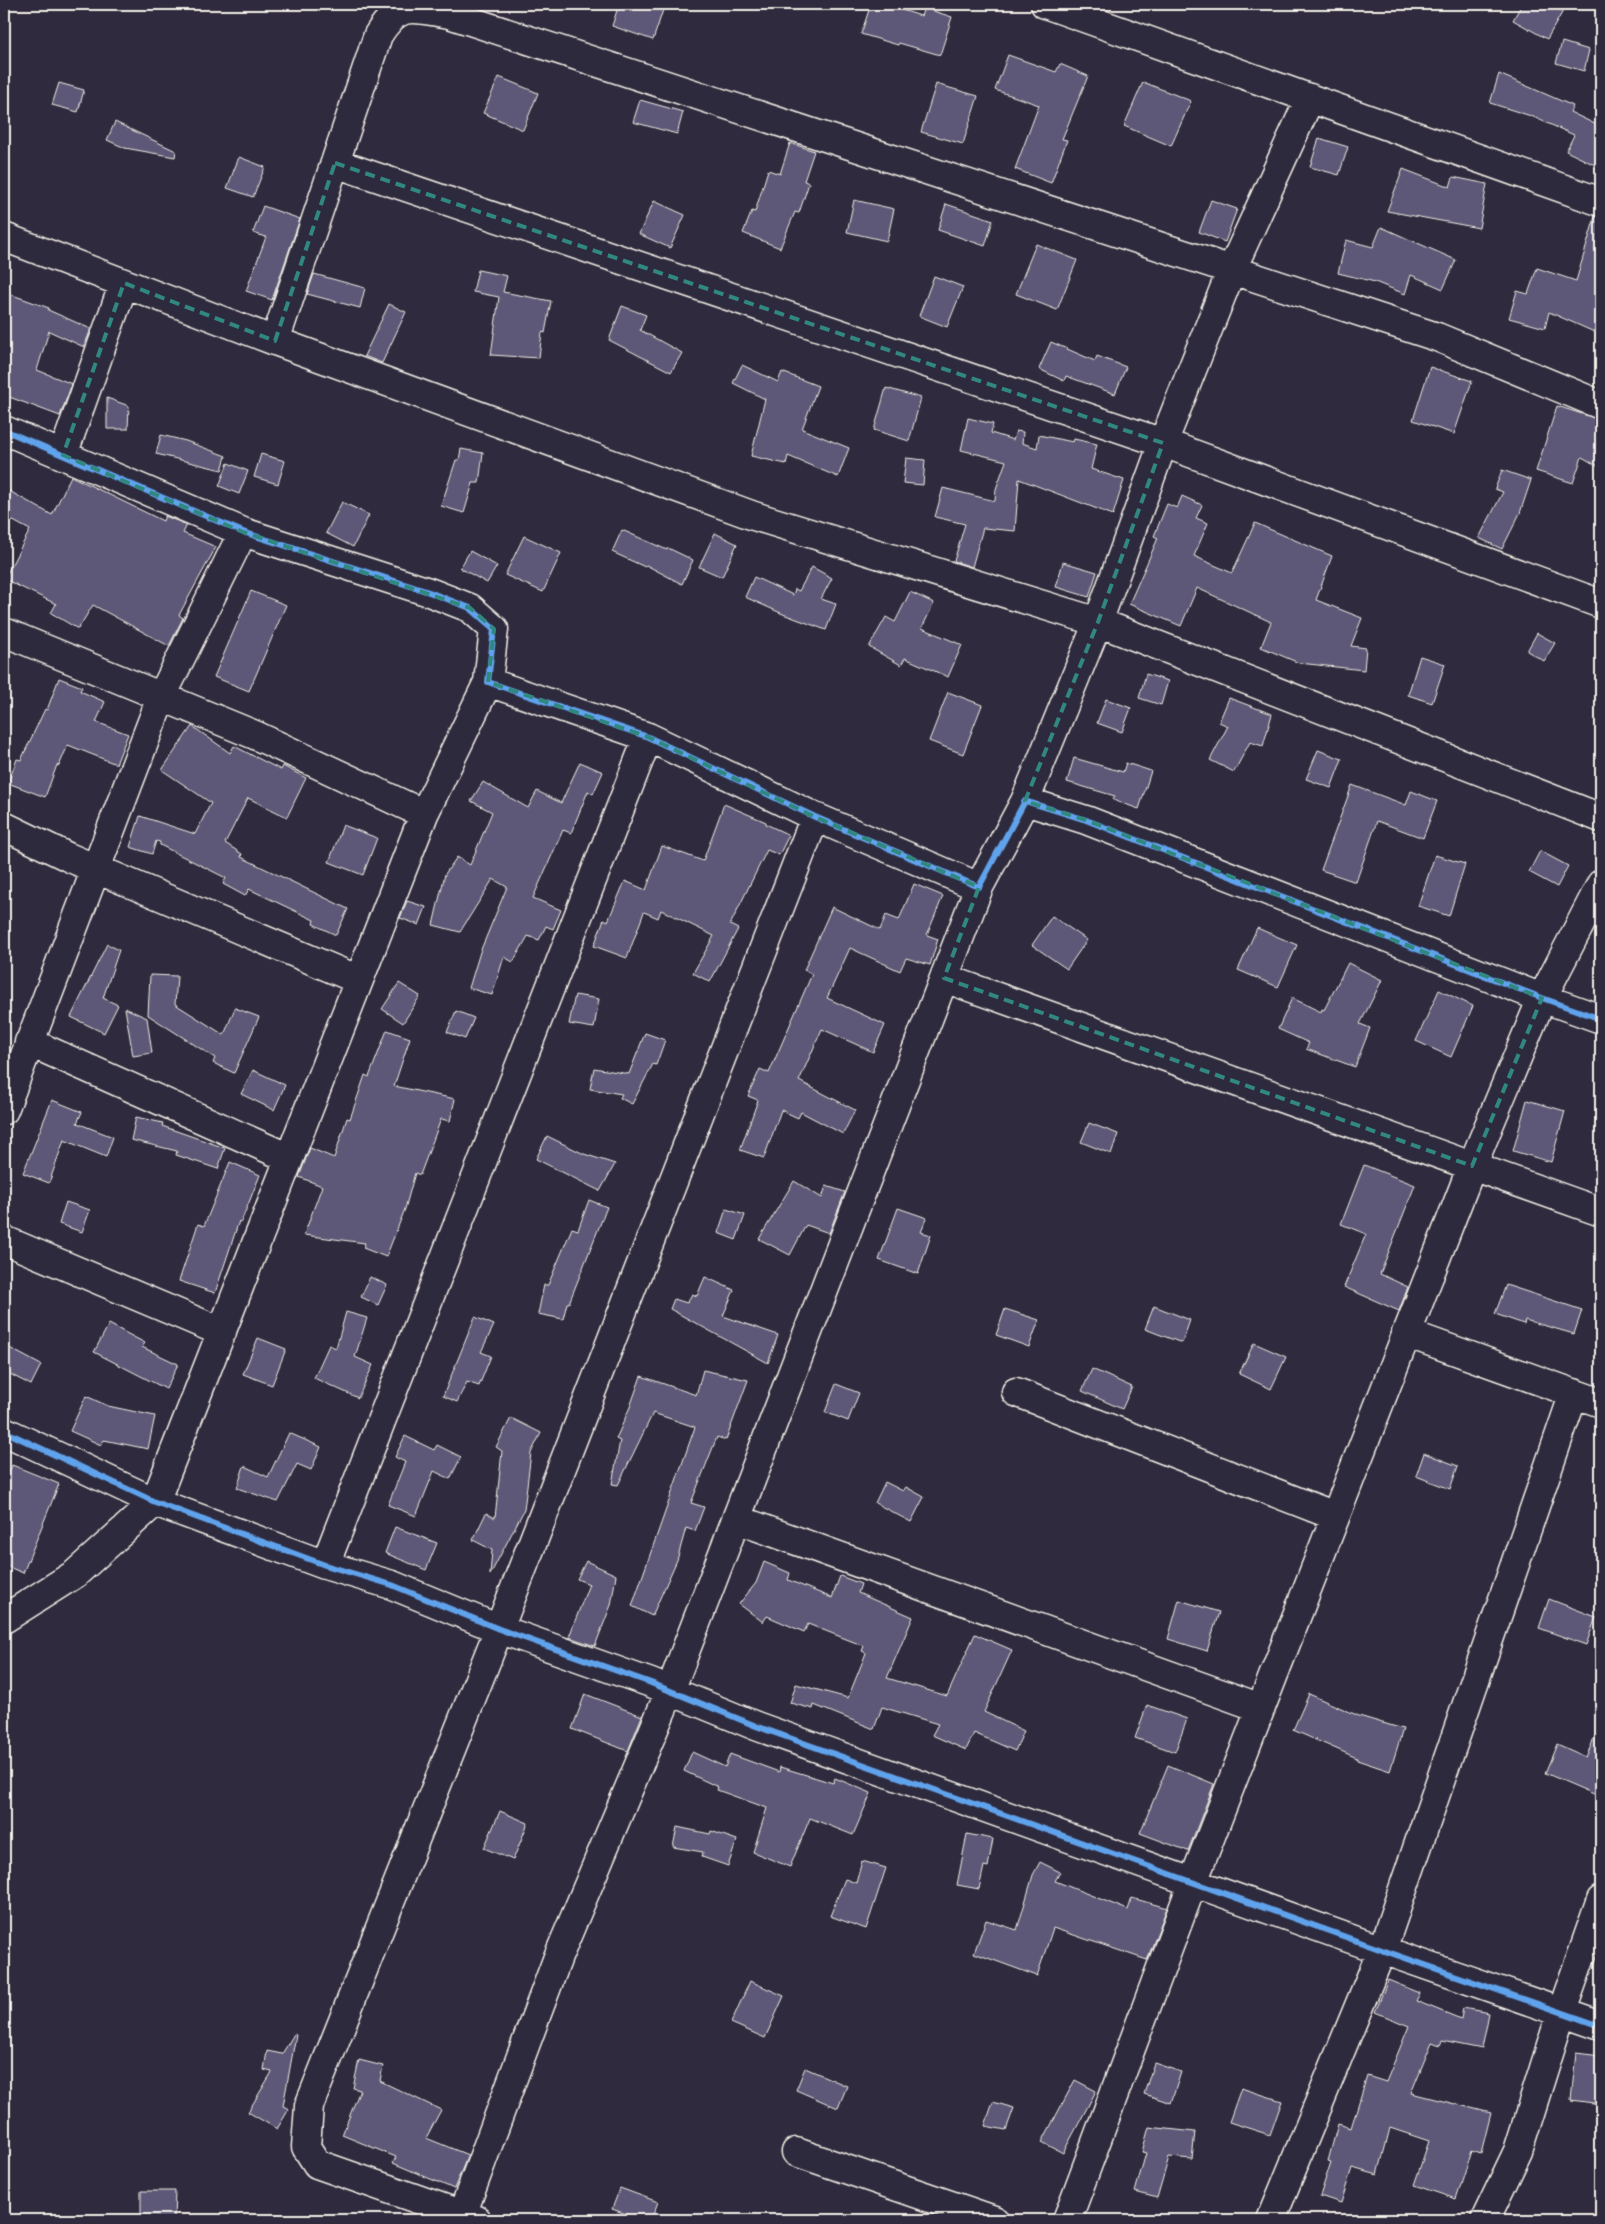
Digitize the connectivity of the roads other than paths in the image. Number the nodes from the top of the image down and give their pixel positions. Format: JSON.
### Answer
{"nodes":[{"id":1,"x":1045,"y":4,"type":"edge"},
{"id":2,"x":1310,"y":98,"type":"junction"},
{"id":3,"x":335,"y":163,"type":"junction"},
{"id":4,"x":1601,"y":202,"type":"edge"},
{"id":5,"x":4,"y":237,"type":"edge"},
{"id":6,"x":1232,"y":269,"type":"junction"},
{"id":7,"x":124,"y":283,"type":"junction"},
{"id":8,"x":275,"y":341,"type":"junction"},
{"id":9,"x":1601,"y":405,"type":"edge"},
{"id":10,"x":4,"y":430,"type":"edge"},
{"id":11,"x":1163,"y":443,"type":"junction"},
{"id":12,"x":63,"y":455,"type":"junction"},
{"id":13,"x":243,"y":532,"type":"junction"},
{"id":14,"x":1601,"y":604,"type":"edge"},
{"id":15,"x":1098,"y":622,"type":"junction"},
{"id":16,"x":4,"y":632,"type":"edge"},
{"id":17,"x":488,"y":682,"type":"junction"},
{"id":18,"x":161,"y":698,"type":"junction"},
{"id":19,"x":648,"y":737,"type":"junction"},
{"id":20,"x":1025,"y":801,"type":"junction"},
{"id":21,"x":424,"y":814,"type":"junction"},
{"id":22,"x":815,"y":817,"type":"junction"},
{"id":23,"x":1601,"y":818,"type":"edge"},
{"id":24,"x":4,"y":826,"type":"edge"},
{"id":25,"x":95,"y":868,"type":"junction"},
{"id":26,"x":1601,"y":884,"type":"edge"},
{"id":27,"x":979,"y":886,"type":"junction"},
{"id":28,"x":944,"y":978,"type":"junction"},
{"id":29,"x":359,"y":980,"type":"junction"},
{"id":30,"x":1542,"y":998,"type":"junction"},
{"id":31,"x":1601,"y":1019,"type":"edge"},
{"id":32,"x":29,"y":1042,"type":"junction"},
{"id":33,"x":5,"y":1101,"type":"edge"},
{"id":34,"x":289,"y":1158,"type":"junction"},
{"id":35,"x":1472,"y":1166,"type":"junction"},
{"id":36,"x":1601,"y":1212,"type":"edge"},
{"id":37,"x":4,"y":1240,"type":"edge"},
{"id":38,"x":222,"y":1332,"type":"junction"},
{"id":39,"x":1406,"y":1333,"type":"junction"},
{"id":40,"x":1016,"y":1392,"type":"dead end"},
{"id":41,"x":1574,"y":1393,"type":"junction"},
{"id":42,"x":1601,"y":1403,"type":"edge"},
{"id":43,"x":4,"y":1431,"type":"edge"},
{"id":44,"x":155,"y":1502,"type":"junction"},
{"id":45,"x":1335,"y":1516,"type":"junction"},
{"id":46,"x":736,"y":1519,"type":"junction"},
{"id":47,"x":325,"y":1565,"type":"junction"},
{"id":48,"x":4,"y":1619,"type":"edge"},
{"id":49,"x":499,"y":1629,"type":"junction"},
{"id":50,"x":670,"y":1691,"type":"junction"},
{"id":51,"x":1261,"y":1708,"type":"junction"},
{"id":52,"x":1193,"y":1882,"type":"junction"},
{"id":53,"x":1601,"y":1900,"type":"edge"},
{"id":54,"x":1382,"y":1950,"type":"junction"},
{"id":55,"x":1562,"y":2011,"type":"junction"},
{"id":56,"x":1601,"y":2026,"type":"edge"},
{"id":57,"x":796,"y":2152,"type":"dead end"},
{"id":58,"x":467,"y":2218,"type":"edge"},
{"id":59,"x":994,"y":2220,"type":"edge"},
{"id":60,"x":1067,"y":2220,"type":"edge"},
{"id":61,"x":1271,"y":2220,"type":"edge"},
{"id":62,"x":1485,"y":2220,"type":"edge"}],
"edges":[{"from":1,"to":2,"type":"street"},
{"from":2,"to":4,"type":"street"},
{"from":2,"to":6,"type":"street"},
{"from":3,"to":6,"type":"street"},
{"from":3,"to":8,"type":"street"},
{"from":3,"to":11,"type":"street"},
{"from":5,"to":7,"type":"street"},
{"from":6,"to":9,"type":"street"},
{"from":6,"to":11,"type":"street"},
{"from":7,"to":8,"type":"street"},
{"from":7,"to":12,"type":"street"},
{"from":8,"to":15,"type":"street"},
{"from":10,"to":12,"type":"street"},
{"from":11,"to":14,"type":"street"},
{"from":11,"to":15,"type":"street"},
{"from":12,"to":13,"type":"street"},
{"from":13,"to":17,"type":"street"},
{"from":13,"to":18,"type":"street"},
{"from":15,"to":20,"type":"street"},
{"from":15,"to":23,"type":"street"},
{"from":16,"to":18,"type":"street"},
{"from":17,"to":19,"type":"street"},
{"from":17,"to":21,"type":"street"},
{"from":18,"to":21,"type":"street"},
{"from":18,"to":25,"type":"street"},
{"from":19,"to":22,"type":"street"},
{"from":19,"to":47,"type":"street"},
{"from":20,"to":27,"type":"street"},
{"from":20,"to":30,"type":"street"},
{"from":21,"to":29,"type":"street"},
{"from":22,"to":27,"type":"street"},
{"from":22,"to":49,"type":"street"},
{"from":24,"to":25,"type":"street"},
{"from":25,"to":29,"type":"street"},
{"from":25,"to":32,"type":"street"},
{"from":26,"to":30,"type":"street"},
{"from":27,"to":28,"type":"street"},
{"from":28,"to":35,"type":"street"},
{"from":28,"to":46,"type":"street"},
{"from":29,"to":34,"type":"street"},
{"from":30,"to":31,"type":"street"},
{"from":30,"to":35,"type":"street"},
{"from":32,"to":33,"type":"street"},
{"from":32,"to":34,"type":"street"},
{"from":34,"to":38,"type":"street"},
{"from":35,"to":36,"type":"street"},
{"from":35,"to":39,"type":"street"},
{"from":37,"to":38,"type":"street"},
{"from":38,"to":44,"type":"street"},
{"from":39,"to":41,"type":"street"},
{"from":39,"to":45,"type":"street"},
{"from":40,"to":45,"type":"street"},
{"from":41,"to":42,"type":"street"},
{"from":41,"to":54,"type":"street"},
{"from":43,"to":44,"type":"street"},
{"from":44,"to":47,"type":"street"},
{"from":44,"to":48,"type":"street"},
{"from":45,"to":51,"type":"street"},
{"from":46,"to":50,"type":"street"},
{"from":46,"to":51,"type":"street"},
{"from":47,"to":49,"type":"street"},
{"from":49,"to":50,"type":"street"},
{"from":49,"to":58,"type":"street"},
{"from":50,"to":52,"type":"street"},
{"from":50,"to":58,"type":"street"},
{"from":51,"to":52,"type":"street"},
{"from":52,"to":54,"type":"street"},
{"from":52,"to":60,"type":"street"},
{"from":53,"to":55,"type":"street"},
{"from":54,"to":55,"type":"street"},
{"from":54,"to":61,"type":"street"},
{"from":55,"to":56,"type":"street"},
{"from":55,"to":62,"type":"street"},
{"from":57,"to":59,"type":"street"}]}
